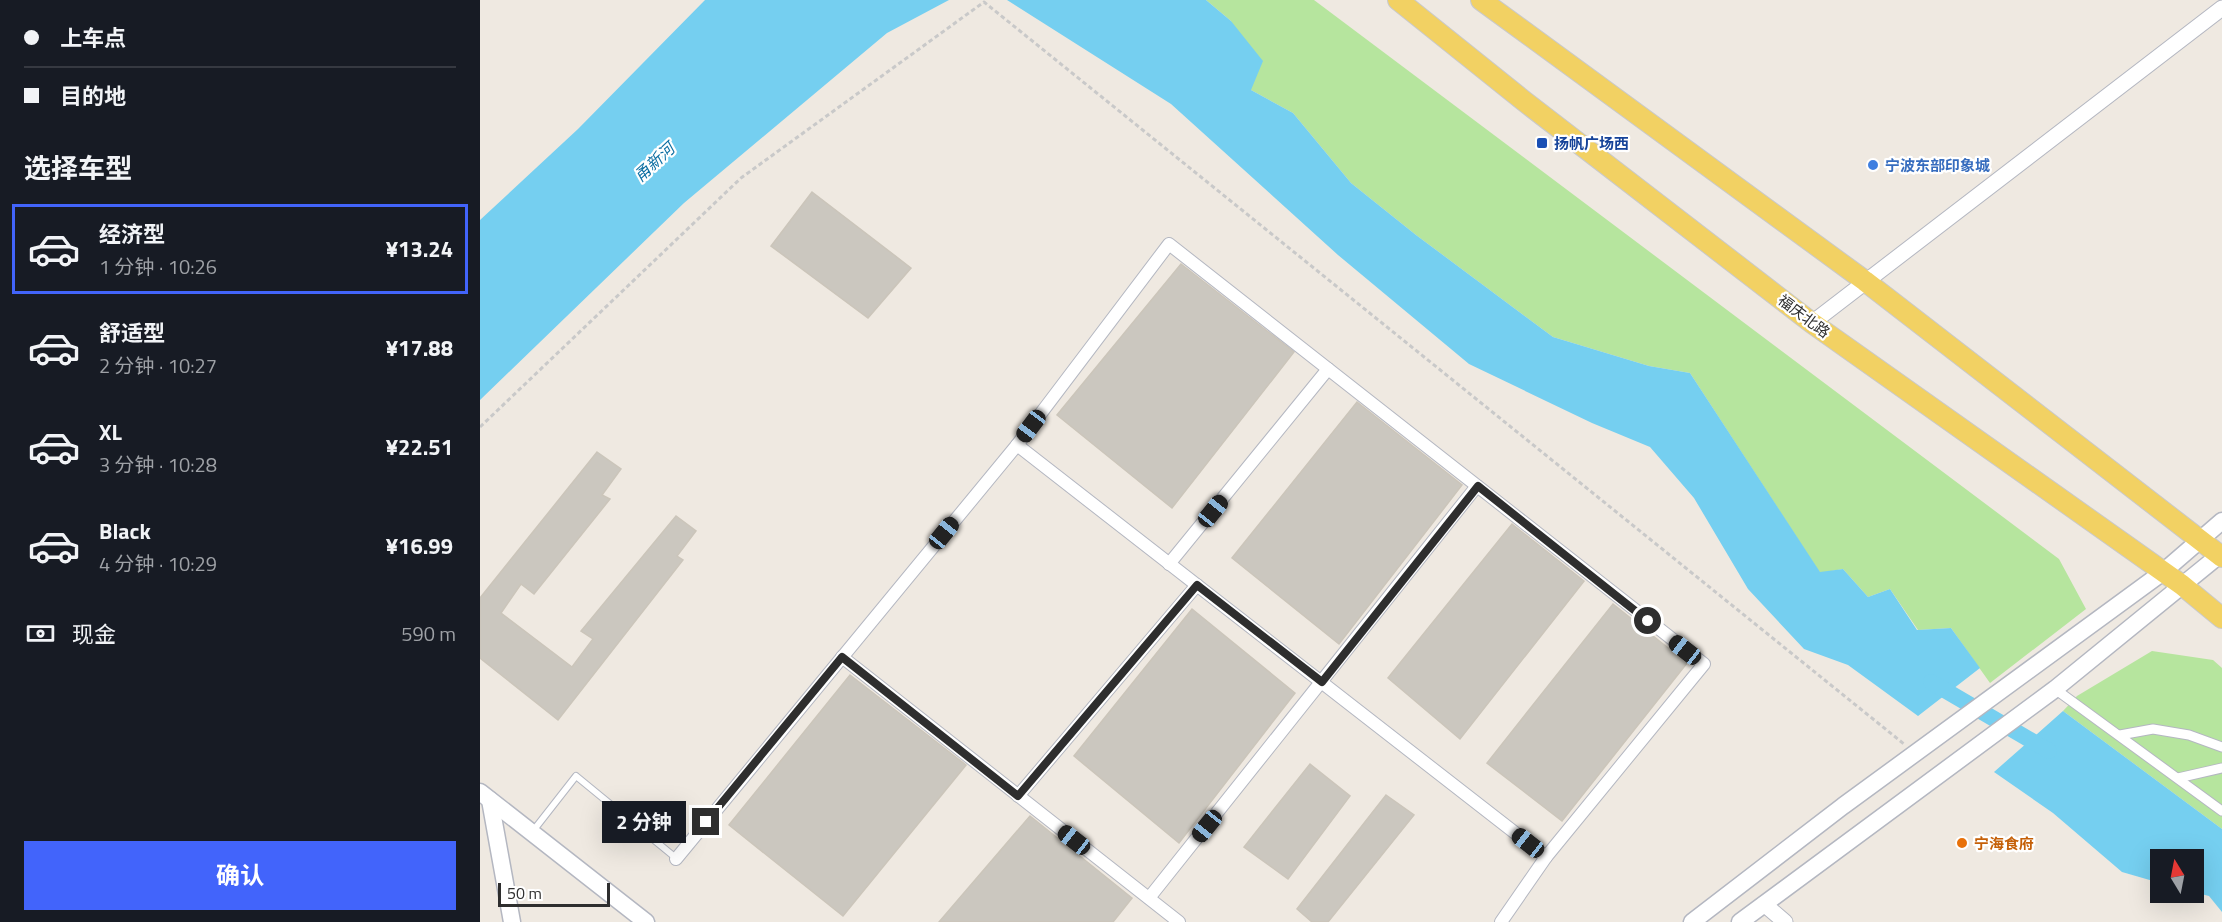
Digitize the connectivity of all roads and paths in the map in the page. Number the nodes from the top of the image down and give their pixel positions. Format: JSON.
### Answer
{"nodes":[{"id":1,"x":1398,"y":0,"type":"edge"},
{"id":2,"x":1481,"y":0,"type":"edge"},
{"id":3,"x":2222,"y":8,"type":"edge"},
{"id":4,"x":1865,"y":281,"type":"junction"},
{"id":5,"x":1812,"y":323,"type":"junction"},
{"id":6,"x":1329,"y":369,"type":"junction"},
{"id":7,"x":480,"y":427,"type":"edge"},
{"id":8,"x":1017,"y":445,"type":"junction"},
{"id":9,"x":1478,"y":486,"type":"junction"},
{"id":10,"x":2222,"y":520,"type":"edge"},
{"id":11,"x":2200,"y":538,"type":"junction"},
{"id":12,"x":2221,"y":555,"type":"edge"},
{"id":13,"x":1170,"y":564,"type":"junction"},
{"id":14,"x":2163,"y":572,"type":"junction"},
{"id":15,"x":1197,"y":585,"type":"junction"},
{"id":16,"x":2182,"y":585,"type":"junction"},
{"id":17,"x":2222,"y":618,"type":"edge"},
{"id":18,"x":842,"y":657,"type":"junction"},
{"id":19,"x":1322,"y":682,"type":"junction"},
{"id":20,"x":2055,"y":689,"type":"junction"},
{"id":21,"x":2120,"y":735,"type":"junction"},
{"id":22,"x":2222,"y":747,"type":"edge"},
{"id":23,"x":1915,"y":754,"type":"junction"},
{"id":24,"x":2222,"y":768,"type":"edge"},
{"id":25,"x":2178,"y":778,"type":"junction"},
{"id":26,"x":485,"y":796,"type":"edge"},
{"id":27,"x":1018,"y":796,"type":"junction"},
{"id":28,"x":2221,"y":809,"type":"edge"},
{"id":29,"x":531,"y":832,"type":"junction"},
{"id":30,"x":1546,"y":857,"type":"junction"},
{"id":31,"x":676,"y":859,"type":"joint"},
{"id":32,"x":1149,"y":898,"type":"junction"},
{"id":33,"x":1764,"y":903,"type":"junction"},
{"id":34,"x":512,"y":922,"type":"edge"},
{"id":35,"x":646,"y":922,"type":"edge"},
{"id":36,"x":1179,"y":922,"type":"edge"},
{"id":37,"x":1502,"y":922,"type":"edge"},
{"id":38,"x":1692,"y":922,"type":"edge"},
{"id":39,"x":1740,"y":922,"type":"edge"},
{"id":40,"x":1785,"y":922,"type":"edge"}],
"edges":[{"from":1,"to":5,"type":"main road","name":"福庆北路"},
{"from":2,"to":4,"type":"main road"},
{"from":3,"to":4,"type":"street"},
{"from":4,"to":5,"type":"street"},
{"from":4,"to":11,"type":"main road"},
{"from":5,"to":14,"type":"main road","name":"福庆北路"},
{"from":6,"to":8,"type":"street"},
{"from":6,"to":9,"type":"street"},
{"from":6,"to":13,"type":"street"},
{"from":7,"to":23,"type":"path"},
{"from":8,"to":13,"type":"street"},
{"from":8,"to":18,"type":"street"},
{"from":9,"to":19,"type":"street"},
{"from":9,"to":30,"type":"street"},
{"from":10,"to":11,"type":"main road"},
{"from":11,"to":12,"type":"main road"},
{"from":11,"to":14,"type":"main road"},
{"from":12,"to":16,"type":"main road"},
{"from":13,"to":15,"type":"street"},
{"from":14,"to":16,"type":"main road","name":"福庆北路"},
{"from":14,"to":23,"type":"main road"},
{"from":15,"to":19,"type":"street"},
{"from":15,"to":27,"type":"street"},
{"from":16,"to":17,"type":"main road","name":"福庆北路"},
{"from":16,"to":20,"type":"main road"},
{"from":18,"to":27,"type":"street"},
{"from":18,"to":31,"type":"street"},
{"from":19,"to":30,"type":"street"},
{"from":19,"to":32,"type":"street"},
{"from":20,"to":21,"type":"street"},
{"from":20,"to":33,"type":"main road"},
{"from":21,"to":22,"type":"street"},
{"from":21,"to":25,"type":"street"},
{"from":23,"to":38,"type":"main road"},
{"from":24,"to":25,"type":"street"},
{"from":25,"to":28,"type":"street"},
{"from":26,"to":29,"type":"main road"},
{"from":26,"to":34,"type":"main road"},
{"from":27,"to":32,"type":"street"},
{"from":29,"to":31,"type":"lane"},
{"from":29,"to":35,"type":"main road"},
{"from":30,"to":37,"type":"street"},
{"from":32,"to":36,"type":"street"},
{"from":33,"to":39,"type":"main road"},
{"from":33,"to":40,"type":"street"}]}
